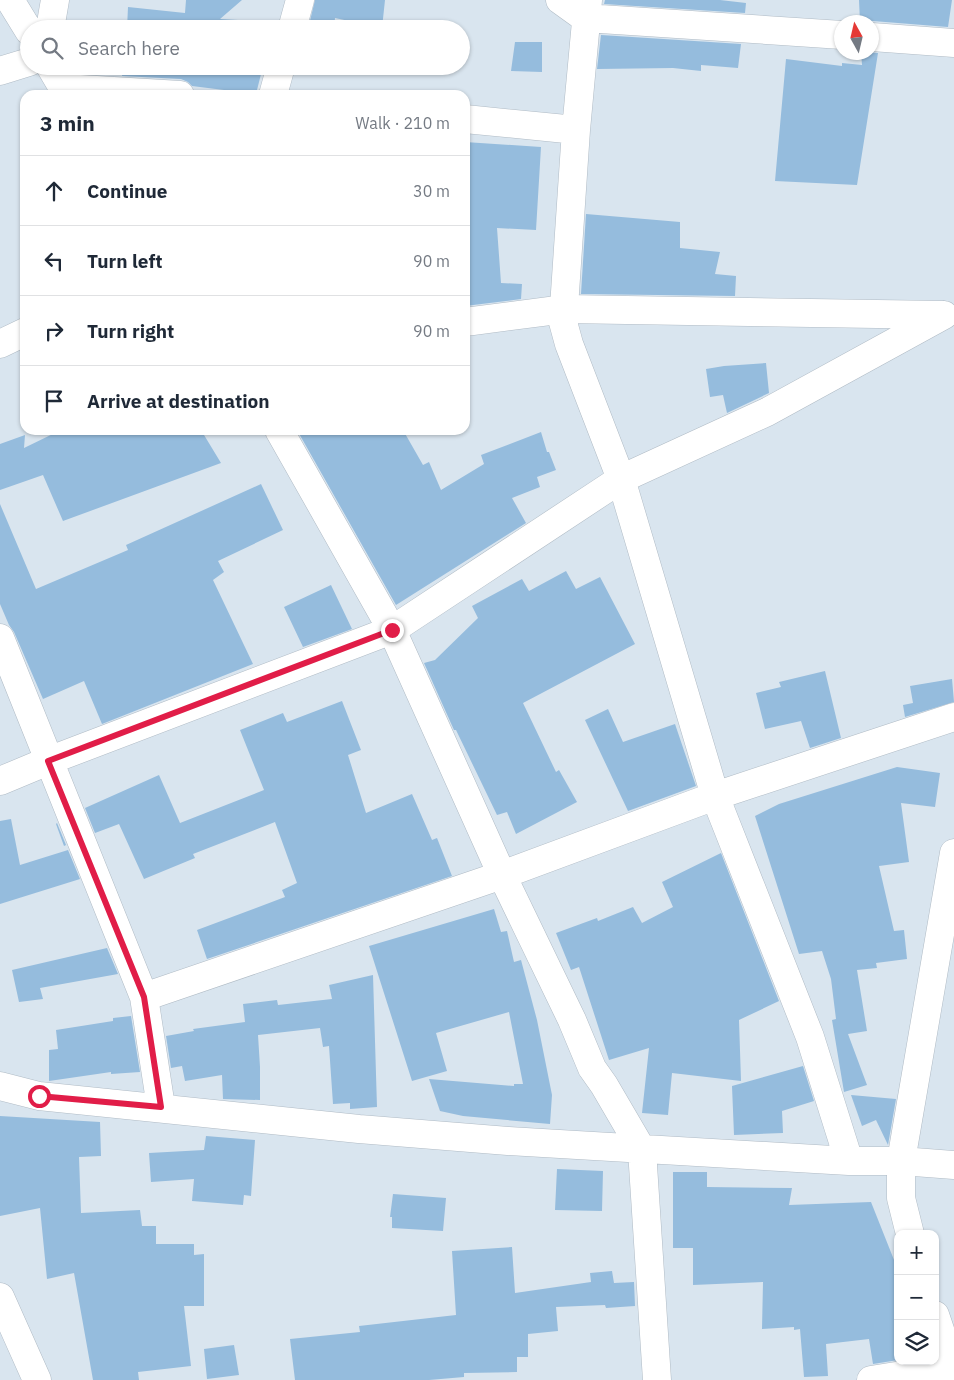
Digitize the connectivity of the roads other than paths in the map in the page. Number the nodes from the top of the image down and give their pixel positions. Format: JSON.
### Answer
{"nodes":[{"id":1,"x":10,"y":0,"type":"edge"},
{"id":2,"x":56,"y":0,"type":"edge"},
{"id":3,"x":300,"y":0,"type":"edge"},
{"id":4,"x":560,"y":0,"type":"edge"},
{"id":5,"x":587,"y":9,"type":"edge"},
{"id":6,"x":22,"y":20,"type":"edge"},
{"id":7,"x":52,"y":20,"type":"edge"},
{"id":8,"x":294,"y":20,"type":"edge"},
{"id":9,"x":834,"y":34,"type":"edge"},
{"id":10,"x":879,"y":38,"type":"edge"},
{"id":11,"x":954,"y":43,"type":"edge"},
{"id":12,"x":20,"y":65,"type":"edge"},
{"id":13,"x":0,"y":71,"type":"edge"},
{"id":14,"x":279,"y":75,"type":"edge"},
{"id":15,"x":60,"y":83,"type":"edge"},
{"id":16,"x":130,"y":90,"type":"edge"},
{"id":17,"x":274,"y":90,"type":"edge"},
{"id":18,"x":470,"y":119,"type":"edge"},
{"id":19,"x":576,"y":130,"type":"junction"},
{"id":20,"x":565,"y":309,"type":"junction"},
{"id":21,"x":949,"y":315,"type":"edge"},
{"id":22,"x":470,"y":321,"type":"edge"},
{"id":23,"x":20,"y":334,"type":"edge"},
{"id":24,"x":0,"y":344,"type":"edge"},
{"id":25,"x":282,"y":435,"type":"edge"},
{"id":26,"x":621,"y":479,"type":"junction"},
{"id":27,"x":392,"y":630,"type":"junction"},
{"id":28,"x":0,"y":638,"type":"edge"},
{"id":29,"x":954,"y":717,"type":"edge"},
{"id":30,"x":48,"y":761,"type":"junction"},
{"id":31,"x":0,"y":781,"type":"edge"},
{"id":32,"x":715,"y":796,"type":"junction"},
{"id":33,"x":954,"y":853,"type":"edge"},
{"id":34,"x":502,"y":875,"type":"junction"},
{"id":35,"x":948,"y":928,"type":"edge"},
{"id":36,"x":144,"y":997,"type":"junction"},
{"id":37,"x":0,"y":1086,"type":"edge"},
{"id":38,"x":161,"y":1107,"type":"junction"},
{"id":39,"x":642,"y":1150,"type":"junction"},
{"id":40,"x":849,"y":1161,"type":"junction"},
{"id":41,"x":901,"y":1161,"type":"junction"},
{"id":42,"x":954,"y":1165,"type":"edge"},
{"id":43,"x":909,"y":1230,"type":"edge"},
{"id":44,"x":0,"y":1297,"type":"edge"},
{"id":45,"x":937,"y":1320,"type":"edge"},
{"id":46,"x":953,"y":1369,"type":"edge"},
{"id":47,"x":37,"y":1380,"type":"edge"},
{"id":48,"x":657,"y":1380,"type":"edge"},
{"id":49,"x":871,"y":1380,"type":"edge"}],
"edges":[{"from":1,"to":6,"type":"street"},
{"from":2,"to":7,"type":"street"},
{"from":3,"to":8,"type":"street"},
{"from":4,"to":5,"type":"street"},
{"from":5,"to":9,"type":"street"},
{"from":5,"to":19,"type":"street"},
{"from":10,"to":11,"type":"street"},
{"from":12,"to":13,"type":"street"},
{"from":14,"to":17,"type":"street"},
{"from":15,"to":16,"type":"street"},
{"from":18,"to":19,"type":"street"},
{"from":19,"to":20,"type":"street"},
{"from":20,"to":21,"type":"street"},
{"from":20,"to":22,"type":"street"},
{"from":20,"to":26,"type":"street"},
{"from":21,"to":26,"type":"street"},
{"from":23,"to":24,"type":"street"},
{"from":25,"to":27,"type":"street"},
{"from":26,"to":27,"type":"street"},
{"from":26,"to":32,"type":"street"},
{"from":27,"to":30,"type":"street"},
{"from":27,"to":34,"type":"street"},
{"from":28,"to":30,"type":"street"},
{"from":29,"to":32,"type":"street"},
{"from":30,"to":31,"type":"street"},
{"from":30,"to":36,"type":"street"},
{"from":32,"to":34,"type":"street"},
{"from":32,"to":40,"type":"street"},
{"from":33,"to":35,"type":"street"},
{"from":34,"to":36,"type":"street"},
{"from":34,"to":39,"type":"street"},
{"from":35,"to":41,"type":"street"},
{"from":36,"to":38,"type":"street"},
{"from":37,"to":38,"type":"street"},
{"from":38,"to":39,"type":"street"},
{"from":39,"to":40,"type":"street"},
{"from":39,"to":48,"type":"street"},
{"from":40,"to":41,"type":"street"},
{"from":41,"to":42,"type":"street"},
{"from":41,"to":43,"type":"street"},
{"from":44,"to":47,"type":"street"},
{"from":45,"to":46,"type":"street"},
{"from":46,"to":49,"type":"street"}]}
